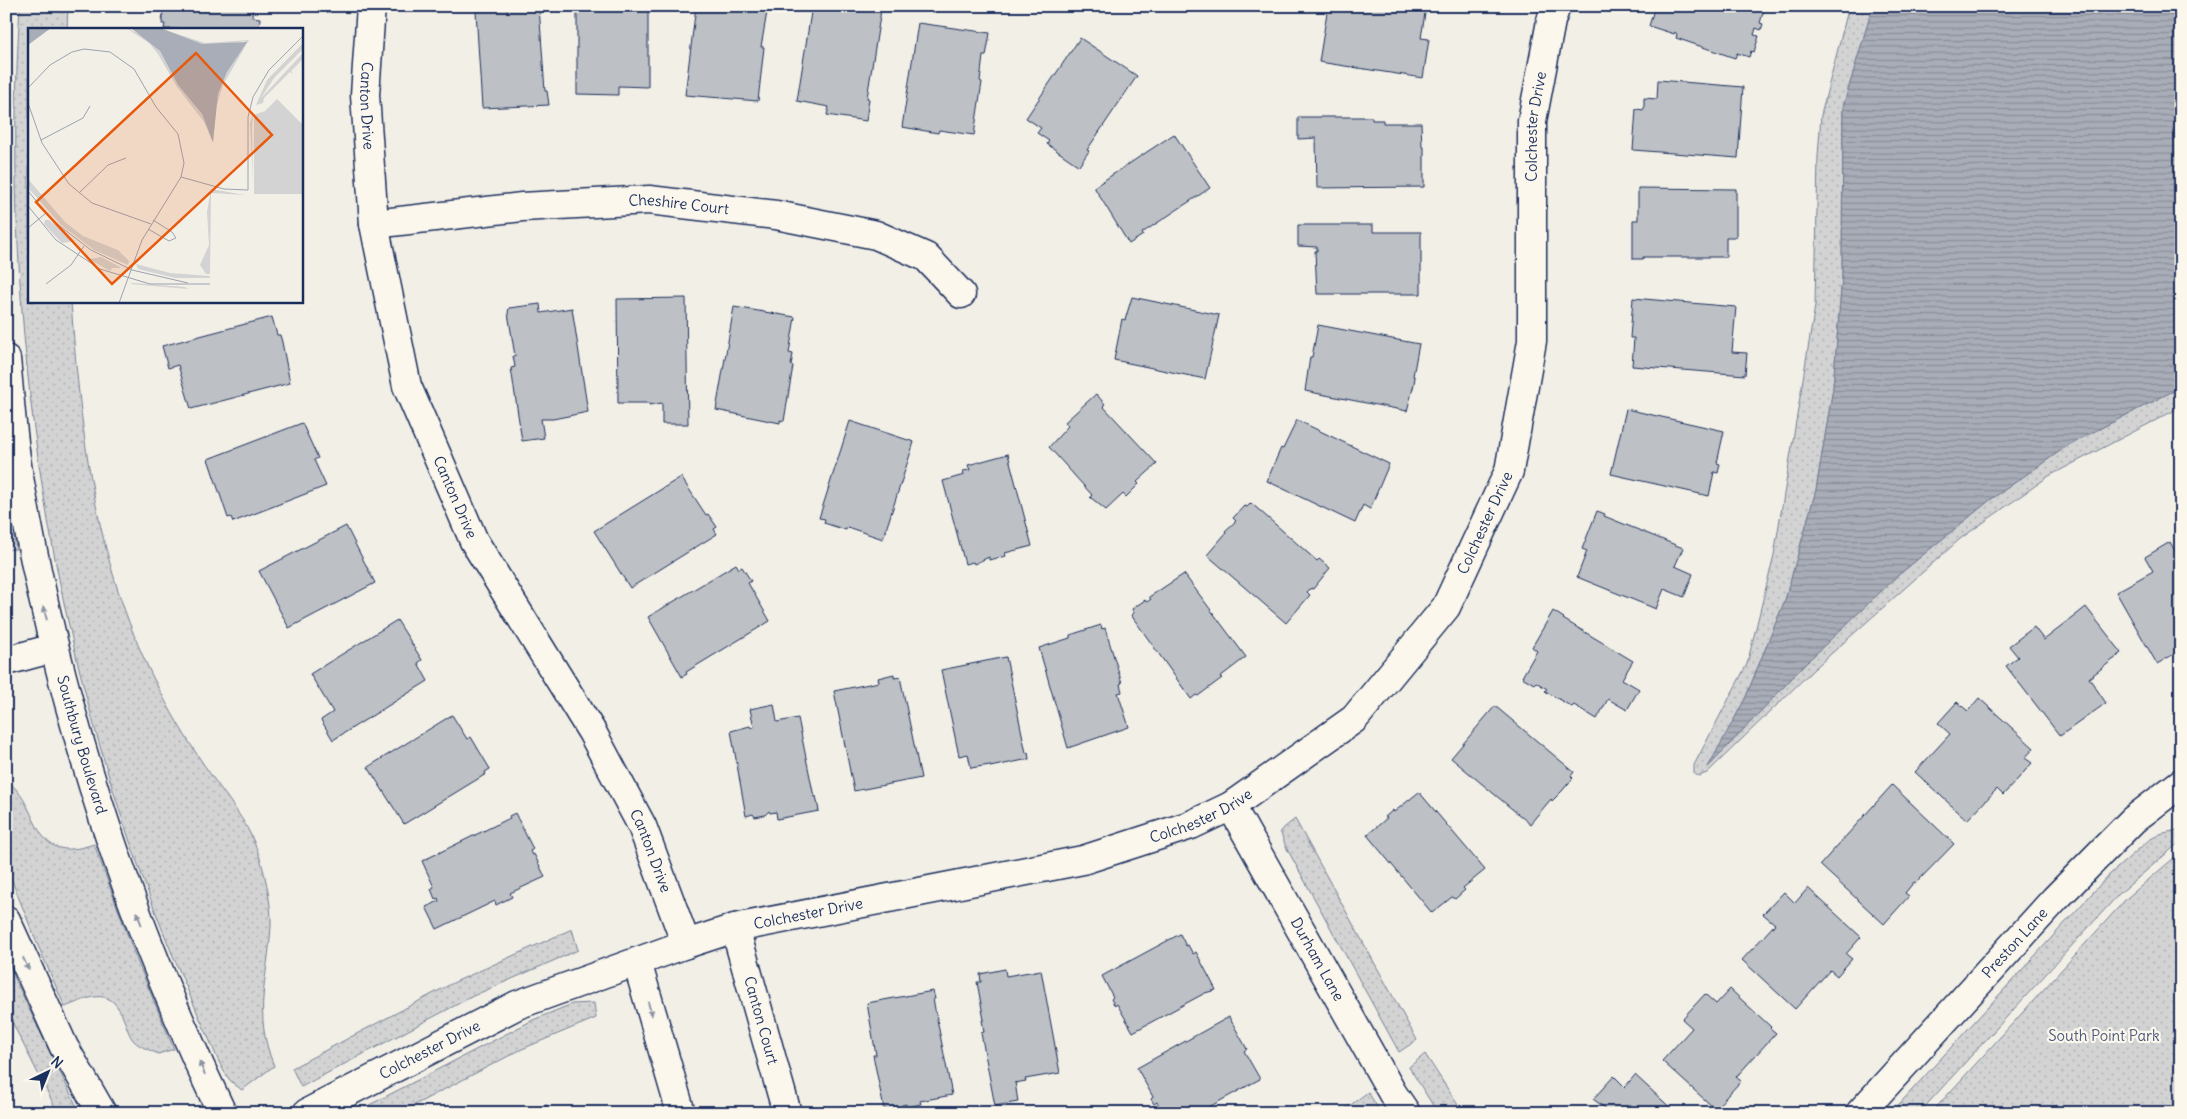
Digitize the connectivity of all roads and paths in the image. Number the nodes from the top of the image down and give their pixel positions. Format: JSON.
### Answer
{"nodes":[{"id":1,"x":371,"y":6,"type":"edge"},
{"id":2,"x":1556,"y":6,"type":"edge"},
{"id":3,"x":374,"y":224,"type":"junction"},
{"id":4,"x":961,"y":294,"type":"dead end"},
{"id":5,"x":6,"y":359,"type":"edge"},
{"id":6,"x":54,"y":648,"type":"junction"},
{"id":7,"x":6,"y":661,"type":"edge"},
{"id":8,"x":2181,"y":783,"type":"edge"},
{"id":9,"x":1231,"y":806,"type":"junction"},
{"id":10,"x":6,"y":920,"type":"edge"},
{"id":11,"x":735,"y":928,"type":"junction"},
{"id":12,"x":686,"y":944,"type":"junction"},
{"id":13,"x":637,"y":962,"type":"junction"},
{"id":14,"x":102,"y":1113,"type":"edge"},
{"id":15,"x":222,"y":1113,"type":"edge"},
{"id":16,"x":307,"y":1113,"type":"edge"},
{"id":17,"x":681,"y":1113,"type":"edge"},
{"id":18,"x":787,"y":1113,"type":"edge"},
{"id":19,"x":1406,"y":1113,"type":"edge"},
{"id":20,"x":1860,"y":1113,"type":"edge"}],
"edges":[{"from":1,"to":3,"type":"street","name":"Canton Drive"},
{"from":2,"to":9,"type":"street","name":"Colchester Drive"},
{"from":3,"to":4,"type":"street","name":"Cheshire Court"},
{"from":3,"to":12,"type":"street","name":"Canton Drive"},
{"from":6,"to":5,"type":"street","name":"Southbury Boulevard","one_way":true},
{"from":6,"to":7,"type":"street"},
{"from":15,"to":6,"type":"street","name":"Southbury Boulevard","one_way":true},
{"from":8,"to":20,"type":"street","name":"Preston Lane"},
{"from":9,"to":11,"type":"street","name":"Colchester Drive"},
{"from":9,"to":19,"type":"street","name":"Durham Lane"},
{"from":10,"to":14,"type":"street","one_way":true},
{"from":11,"to":12,"type":"street","name":"Colchester Drive"},
{"from":11,"to":18,"type":"street","name":"Canton Court"},
{"from":12,"to":13,"type":"street","name":"Colchester Drive"},
{"from":13,"to":16,"type":"street","name":"Colchester Drive"},
{"from":13,"to":17,"type":"street","one_way":true}]}
